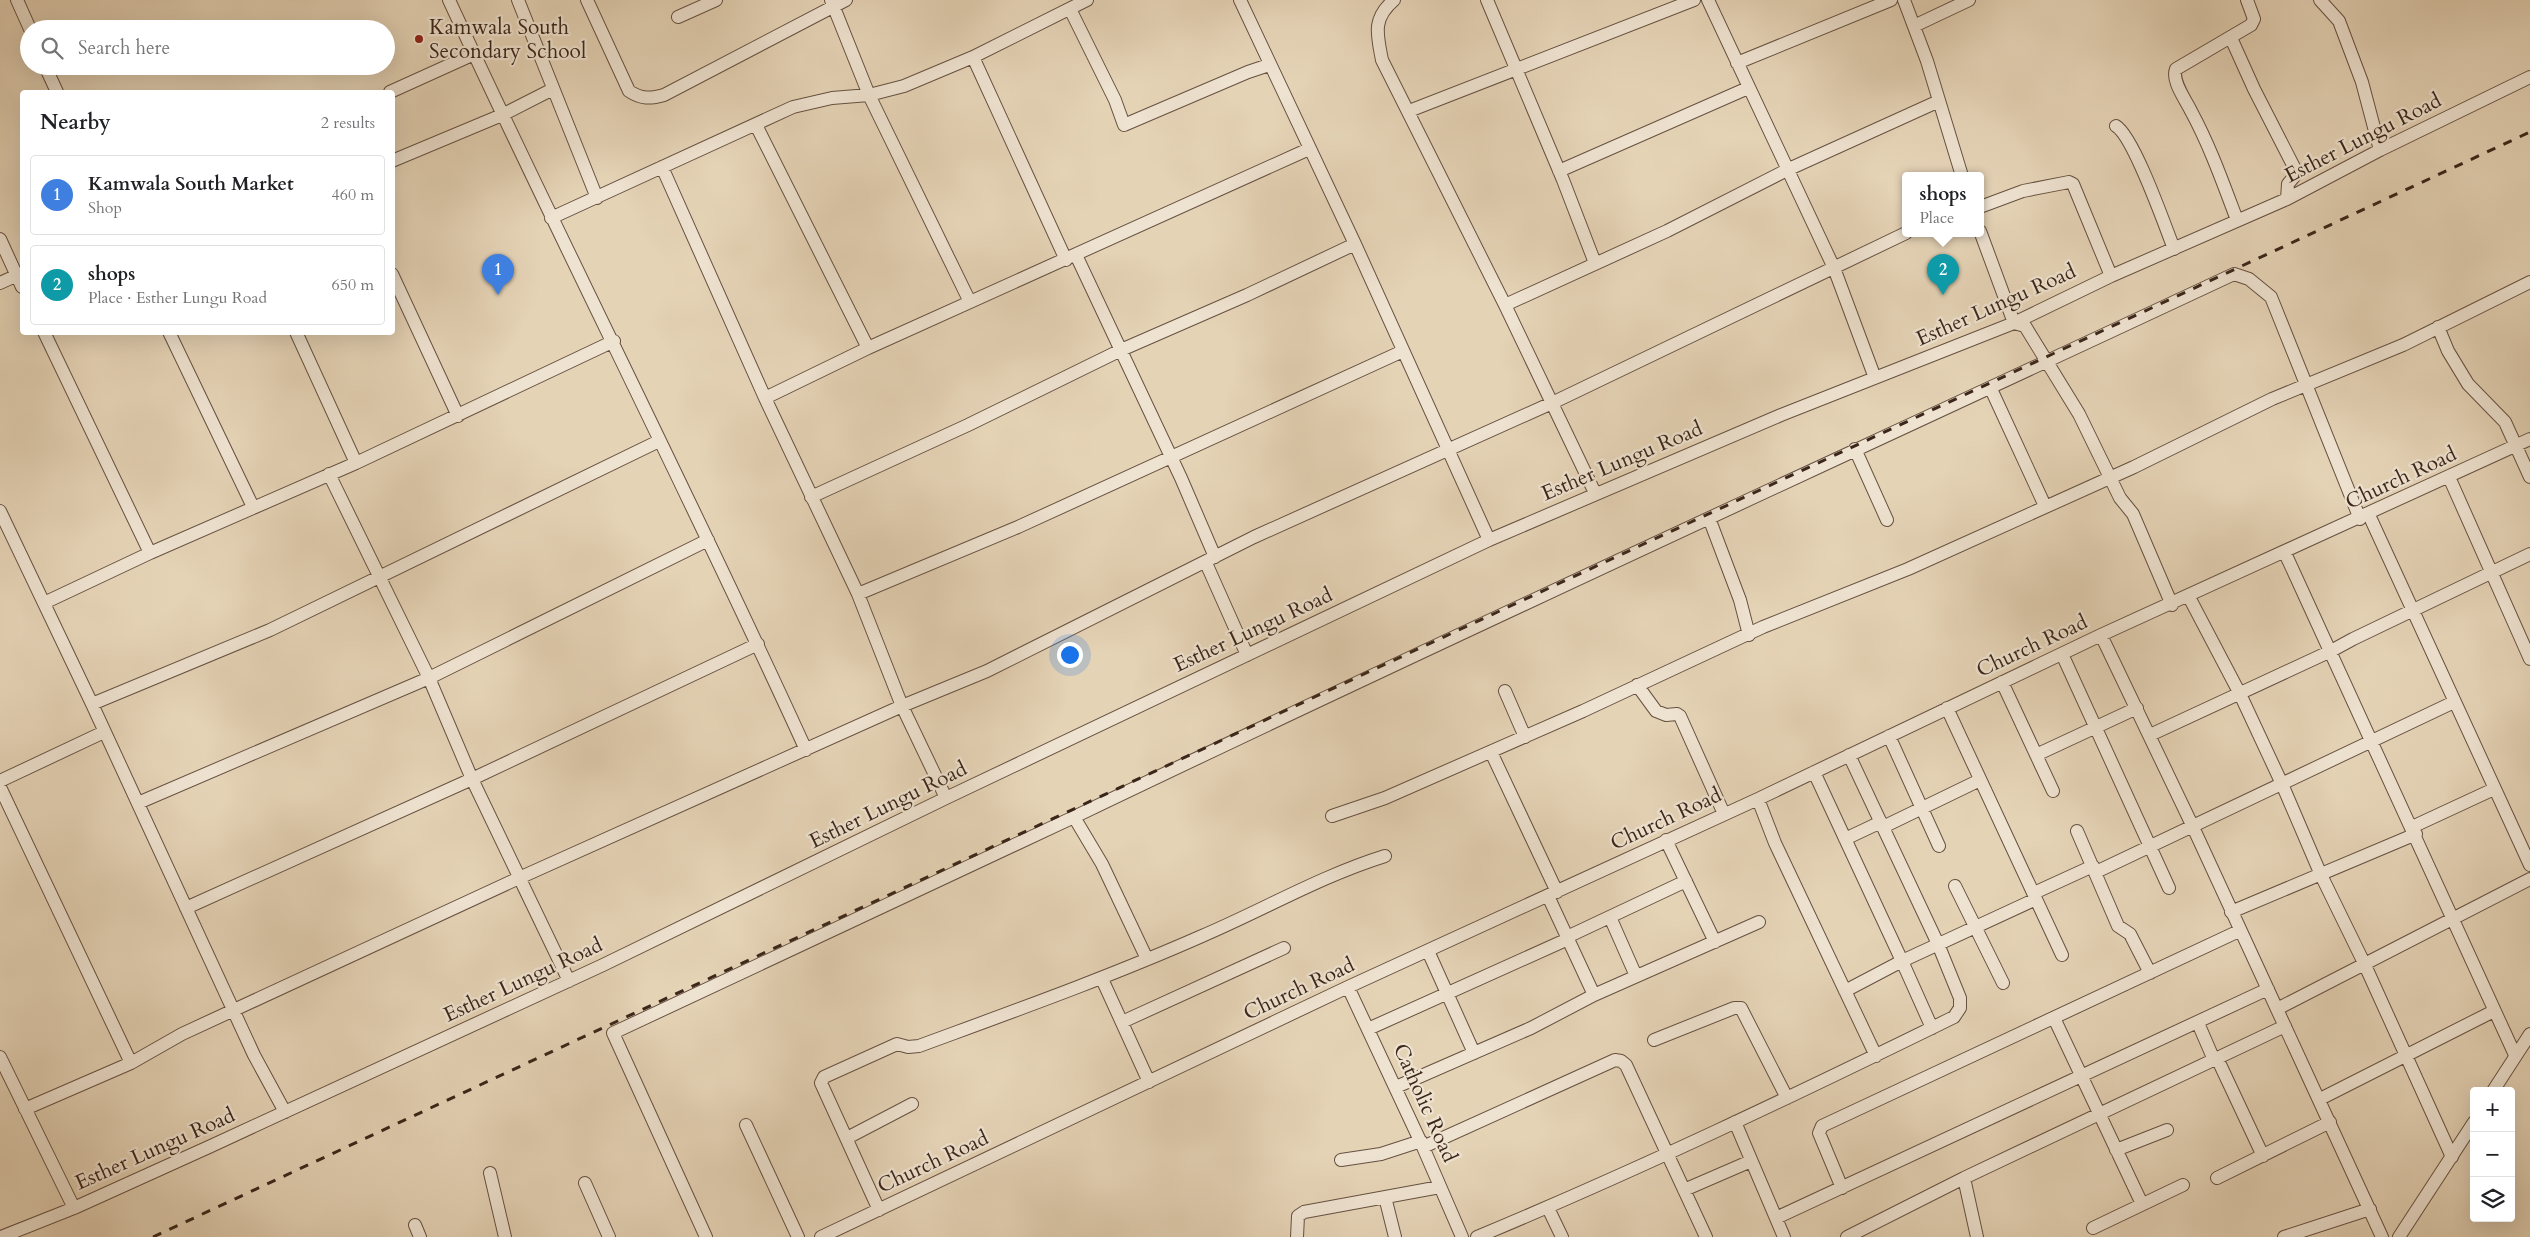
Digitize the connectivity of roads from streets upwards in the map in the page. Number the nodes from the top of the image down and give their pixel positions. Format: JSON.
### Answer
{"nodes":[{"id":1,"x":17,"y":0,"type":"edge"},
{"id":2,"x":449,"y":0,"type":"edge"},
{"id":3,"x":518,"y":0,"type":"edge"},
{"id":4,"x":587,"y":0,"type":"edge"},
{"id":5,"x":716,"y":0,"type":"edge"},
{"id":6,"x":846,"y":0,"type":"edge"},
{"id":7,"x":1087,"y":0,"type":"edge"},
{"id":8,"x":1240,"y":0,"type":"edge"},
{"id":9,"x":1394,"y":0,"type":"edge"},
{"id":10,"x":1487,"y":0,"type":"edge"},
{"id":11,"x":1694,"y":0,"type":"edge"},
{"id":12,"x":1708,"y":0,"type":"edge"},
{"id":13,"x":1891,"y":0,"type":"edge"},
{"id":14,"x":1904,"y":0,"type":"edge"},
{"id":15,"x":1969,"y":0,"type":"edge"},
{"id":16,"x":2246,"y":0,"type":"edge"},
{"id":17,"x":2320,"y":0,"type":"edge"},
{"id":18,"x":833,"y":4,"type":"edge"},
{"id":19,"x":1070,"y":9,"type":"junction"},
{"id":20,"x":678,"y":17,"type":"dead end"},
{"id":21,"x":26,"y":20,"type":"edge"},
{"id":22,"x":1914,"y":26,"type":"junction"},
{"id":23,"x":2231,"y":38,"type":"junction"},
{"id":24,"x":474,"y":54,"type":"junction"},
{"id":25,"x":973,"y":57,"type":"junction"},
{"id":26,"x":1736,"y":64,"type":"junction"},
{"id":27,"x":1269,"y":65,"type":"junction"},
{"id":28,"x":1516,"y":69,"type":"junction"},
{"id":29,"x":50,"y":75,"type":"edge"},
{"id":30,"x":2530,"y":77,"type":"edge"},
{"id":31,"x":1748,"y":88,"type":"junction"},
{"id":32,"x":553,"y":89,"type":"junction"},
{"id":33,"x":56,"y":90,"type":"edge"},
{"id":34,"x":394,"y":90,"type":"edge"},
{"id":35,"x":870,"y":95,"type":"junction"},
{"id":36,"x":1939,"y":101,"type":"junction"},
{"id":37,"x":1410,"y":111,"type":"junction"},
{"id":38,"x":502,"y":115,"type":"junction"},
{"id":39,"x":756,"y":125,"type":"junction"},
{"id":40,"x":2116,"y":126,"type":"dead end"},
{"id":41,"x":1309,"y":149,"type":"junction"},
{"id":42,"x":2380,"y":150,"type":"junction"},
{"id":43,"x":395,"y":160,"type":"edge"},
{"id":44,"x":662,"y":167,"type":"junction"},
{"id":45,"x":1789,"y":169,"type":"junction"},
{"id":46,"x":1559,"y":171,"type":"junction"},
{"id":47,"x":1961,"y":172,"type":"edge"},
{"id":48,"x":597,"y":198,"type":"junction"},
{"id":49,"x":2286,"y":199,"type":"junction"},
{"id":50,"x":1984,"y":206,"type":"edge"},
{"id":51,"x":552,"y":218,"type":"junction"},
{"id":52,"x":2237,"y":220,"type":"junction"},
{"id":53,"x":1902,"y":235,"type":"edge"},
{"id":54,"x":1982,"y":237,"type":"edge"},
{"id":55,"x":0,"y":239,"type":"edge"},
{"id":56,"x":1355,"y":244,"type":"junction"},
{"id":57,"x":2174,"y":249,"type":"junction"},
{"id":58,"x":1071,"y":258,"type":"junction"},
{"id":59,"x":1595,"y":262,"type":"junction"},
{"id":60,"x":1834,"y":268,"type":"junction"},
{"id":61,"x":2111,"y":276,"type":"junction"},
{"id":62,"x":20,"y":277,"type":"edge"},
{"id":63,"x":20,"y":279,"type":"edge"},
{"id":64,"x":395,"y":280,"type":"edge"},
{"id":65,"x":2530,"y":282,"type":"edge"},
{"id":66,"x":0,"y":283,"type":"edge"},
{"id":67,"x":970,"y":302,"type":"junction"},
{"id":68,"x":1505,"y":304,"type":"junction"},
{"id":69,"x":2014,"y":323,"type":"junction"},
{"id":70,"x":2438,"y":327,"type":"junction"},
{"id":71,"x":45,"y":335,"type":"edge"},
{"id":72,"x":170,"y":335,"type":"edge"},
{"id":73,"x":297,"y":335,"type":"edge"},
{"id":74,"x":614,"y":341,"type":"junction"},
{"id":75,"x":868,"y":348,"type":"junction"},
{"id":76,"x":1121,"y":350,"type":"junction"},
{"id":77,"x":1403,"y":351,"type":"junction"},
{"id":78,"x":2046,"y":362,"type":"junction"},
{"id":79,"x":1875,"y":378,"type":"junction"},
{"id":80,"x":2307,"y":384,"type":"junction"},
{"id":81,"x":1990,"y":389,"type":"junction"},
{"id":82,"x":765,"y":398,"type":"junction"},
{"id":83,"x":1552,"y":403,"type":"junction"},
{"id":84,"x":458,"y":416,"type":"junction"},
{"id":85,"x":2530,"y":439,"type":"edge"},
{"id":86,"x":659,"y":441,"type":"junction"},
{"id":87,"x":2517,"y":446,"type":"junction"},
{"id":88,"x":1855,"y":449,"type":"junction"},
{"id":89,"x":1448,"y":452,"type":"junction"},
{"id":90,"x":1170,"y":456,"type":"junction"},
{"id":91,"x":356,"y":463,"type":"junction"},
{"id":92,"x":329,"y":474,"type":"junction"},
{"id":93,"x":2110,"y":477,"type":"junction"},
{"id":94,"x":2449,"y":477,"type":"junction"},
{"id":95,"x":2530,"y":477,"type":"edge"},
{"id":96,"x":1595,"y":493,"type":"junction"},
{"id":97,"x":811,"y":497,"type":"junction"},
{"id":98,"x":2045,"y":506,"type":"junction"},
{"id":99,"x":253,"y":507,"type":"junction"},
{"id":100,"x":0,"y":511,"type":"edge"},
{"id":101,"x":2364,"y":517,"type":"junction"},
{"id":102,"x":1709,"y":518,"type":"junction"},
{"id":103,"x":1887,"y":520,"type":"dead end"},
{"id":104,"x":708,"y":540,"type":"junction"},
{"id":105,"x":1489,"y":540,"type":"junction"},
{"id":106,"x":150,"y":553,"type":"junction"},
{"id":107,"x":2285,"y":553,"type":"junction"},
{"id":108,"x":2530,"y":554,"type":"edge"},
{"id":109,"x":1211,"y":560,"type":"junction"},
{"id":110,"x":2493,"y":574,"type":"junction"},
{"id":111,"x":380,"y":575,"type":"junction"},
{"id":112,"x":858,"y":594,"type":"junction"},
{"id":113,"x":2189,"y":597,"type":"junction"},
{"id":114,"x":44,"y":603,"type":"junction"},
{"id":115,"x":2172,"y":605,"type":"junction"},
{"id":116,"x":2414,"y":612,"type":"junction"},
{"id":117,"x":1749,"y":635,"type":"junction"},
{"id":118,"x":2102,"y":635,"type":"junction"},
{"id":119,"x":758,"y":644,"type":"junction"},
{"id":120,"x":2331,"y":652,"type":"junction"},
{"id":121,"x":2062,"y":654,"type":"junction"},
{"id":122,"x":1247,"y":655,"type":"junction"},
{"id":123,"x":2530,"y":659,"type":"edge"},
{"id":124,"x":429,"y":678,"type":"junction"},
{"id":125,"x":2002,"y":682,"type":"junction"},
{"id":126,"x":1637,"y":685,"type":"junction"},
{"id":127,"x":1505,"y":690,"type":"dead end"},
{"id":128,"x":2240,"y":694,"type":"junction"},
{"id":129,"x":2454,"y":702,"type":"junction"},
{"id":130,"x":92,"y":704,"type":"junction"},
{"id":131,"x":902,"y":706,"type":"junction"},
{"id":132,"x":1947,"y":708,"type":"junction"},
{"id":133,"x":2137,"y":708,"type":"junction"},
{"id":134,"x":2096,"y":727,"type":"junction"},
{"id":135,"x":104,"y":732,"type":"junction"},
{"id":136,"x":2150,"y":735,"type":"junction"},
{"id":137,"x":1889,"y":736,"type":"junction"},
{"id":138,"x":1525,"y":737,"type":"junction"},
{"id":139,"x":2371,"y":741,"type":"junction"},
{"id":140,"x":806,"y":750,"type":"junction"},
{"id":141,"x":1491,"y":752,"type":"junction"},
{"id":142,"x":1849,"y":755,"type":"junction"},
{"id":143,"x":2036,"y":755,"type":"junction"},
{"id":144,"x":1814,"y":772,"type":"junction"},
{"id":145,"x":472,"y":778,"type":"junction"},
{"id":146,"x":1980,"y":780,"type":"junction"},
{"id":147,"x":0,"y":781,"type":"edge"},
{"id":148,"x":2282,"y":784,"type":"junction"},
{"id":149,"x":0,"y":787,"type":"edge"},
{"id":150,"x":2494,"y":789,"type":"junction"},
{"id":151,"x":2053,"y":791,"type":"dead end"},
{"id":152,"x":946,"y":798,"type":"junction"},
{"id":153,"x":1758,"y":799,"type":"junction"},
{"id":154,"x":138,"y":803,"type":"junction"},
{"id":155,"x":1922,"y":808,"type":"junction"},
{"id":156,"x":1724,"y":814,"type":"junction"},
{"id":157,"x":1332,"y":816,"type":"dead end"},
{"id":158,"x":1074,"y":817,"type":"junction"},
{"id":159,"x":1882,"y":825,"type":"junction"},
{"id":160,"x":2193,"y":827,"type":"junction"},
{"id":161,"x":2077,"y":831,"type":"dead end"},
{"id":162,"x":2414,"y":831,"type":"junction"},
{"id":163,"x":1845,"y":839,"type":"junction"},
{"id":164,"x":1666,"y":840,"type":"junction"},
{"id":165,"x":1939,"y":846,"type":"dead end"},
{"id":166,"x":2152,"y":846,"type":"junction"},
{"id":167,"x":1385,"y":856,"type":"dead end"},
{"id":168,"x":2530,"y":865,"type":"edge"},
{"id":169,"x":2094,"y":869,"type":"junction"},
{"id":170,"x":2321,"y":876,"type":"junction"},
{"id":171,"x":519,"y":878,"type":"junction"},
{"id":172,"x":2530,"y":879,"type":"edge"},
{"id":173,"x":1686,"y":881,"type":"junction"},
{"id":174,"x":1955,"y":886,"type":"dead end"},
{"id":175,"x":2169,"y":888,"type":"dead end"},
{"id":176,"x":1552,"y":894,"type":"junction"},
{"id":177,"x":2035,"y":896,"type":"junction"},
{"id":178,"x":186,"y":908,"type":"junction"},
{"id":179,"x":2231,"y":912,"type":"junction"},
{"id":180,"x":1610,"y":917,"type":"junction"},
{"id":181,"x":2453,"y":920,"type":"junction"},
{"id":182,"x":1759,"y":922,"type":"dead end"},
{"id":183,"x":1975,"y":927,"type":"junction"},
{"id":184,"x":2240,"y":931,"type":"junction"},
{"id":185,"x":1568,"y":938,"type":"junction"},
{"id":186,"x":1715,"y":942,"type":"junction"},
{"id":187,"x":1938,"y":944,"type":"junction"},
{"id":188,"x":1284,"y":948,"type":"dead end"},
{"id":189,"x":1428,"y":951,"type":"junction"},
{"id":190,"x":2062,"y":955,"type":"dead end"},
{"id":191,"x":1148,"y":959,"type":"junction"},
{"id":192,"x":1902,"y":961,"type":"junction"},
{"id":193,"x":2364,"y":963,"type":"junction"},
{"id":194,"x":2150,"y":973,"type":"junction"},
{"id":195,"x":1636,"y":976,"type":"junction"},
{"id":196,"x":1102,"y":979,"type":"junction"},
{"id":197,"x":569,"y":981,"type":"junction"},
{"id":198,"x":2003,"y":983,"type":"dead end"},
{"id":199,"x":1348,"y":987,"type":"junction"},
{"id":200,"x":2268,"y":989,"type":"junction"},
{"id":201,"x":1845,"y":991,"type":"junction"},
{"id":202,"x":1446,"y":994,"type":"junction"},
{"id":203,"x":1594,"y":995,"type":"junction"},
{"id":204,"x":2277,"y":1009,"type":"junction"},
{"id":205,"x":234,"y":1011,"type":"junction"},
{"id":206,"x":2494,"y":1011,"type":"junction"},
{"id":207,"x":2054,"y":1018,"type":"junction"},
{"id":208,"x":1122,"y":1022,"type":"junction"},
{"id":209,"x":2198,"y":1023,"type":"junction"},
{"id":210,"x":2285,"y":1026,"type":"junction"},
{"id":211,"x":1932,"y":1028,"type":"junction"},
{"id":212,"x":1368,"y":1029,"type":"junction"},
{"id":213,"x":2530,"y":1034,"type":"edge"},
{"id":214,"x":1654,"y":1040,"type":"dead end"},
{"id":215,"x":1474,"y":1053,"type":"junction"},
{"id":216,"x":2515,"y":1055,"type":"junction"},
{"id":217,"x":1876,"y":1056,"type":"junction"},
{"id":218,"x":2405,"y":1056,"type":"junction"},
{"id":219,"x":0,"y":1057,"type":"edge"},
{"id":220,"x":2215,"y":1059,"type":"junction"},
{"id":221,"x":131,"y":1063,"type":"junction"},
{"id":222,"x":2080,"y":1077,"type":"junction"},
{"id":223,"x":1149,"y":1082,"type":"junction"},
{"id":224,"x":1396,"y":1087,"type":"junction"},
{"id":225,"x":2495,"y":1087,"type":"edge"},
{"id":226,"x":1787,"y":1098,"type":"junction"},
{"id":227,"x":2320,"y":1099,"type":"junction"},
{"id":228,"x":912,"y":1104,"type":"dead end"},
{"id":229,"x":25,"y":1109,"type":"junction"},
{"id":230,"x":285,"y":1112,"type":"junction"},
{"id":231,"x":2098,"y":1114,"type":"junction"},
{"id":232,"x":1735,"y":1122,"type":"junction"},
{"id":233,"x":2330,"y":1122,"type":"junction"},
{"id":234,"x":746,"y":1124,"type":"dead end"},
{"id":235,"x":2470,"y":1128,"type":"edge"},
{"id":236,"x":2167,"y":1130,"type":"dead end"},
{"id":237,"x":847,"y":1138,"type":"junction"},
{"id":238,"x":1422,"y":1144,"type":"junction"},
{"id":239,"x":2116,"y":1150,"type":"junction"},
{"id":240,"x":1666,"y":1153,"type":"junction"},
{"id":241,"x":2262,"y":1156,"type":"junction"},
{"id":242,"x":2452,"y":1157,"type":"junction"},
{"id":243,"x":1341,"y":1160,"type":"dead end"},
{"id":244,"x":1751,"y":1161,"type":"junction"},
{"id":245,"x":490,"y":1173,"type":"dead end"},
{"id":246,"x":1964,"y":1178,"type":"junction"},
{"id":247,"x":2217,"y":1178,"type":"dead end"},
{"id":248,"x":585,"y":1183,"type":"dead end"},
{"id":249,"x":2183,"y":1185,"type":"dead end"},
{"id":250,"x":1440,"y":1187,"type":"junction"},
{"id":251,"x":1842,"y":1188,"type":"junction"},
{"id":252,"x":1684,"y":1190,"type":"junction"},
{"id":253,"x":1385,"y":1197,"type":"junction"},
{"id":254,"x":2142,"y":1204,"type":"junction"},
{"id":255,"x":74,"y":1208,"type":"junction"},
{"id":256,"x":1548,"y":1208,"type":"junction"},
{"id":257,"x":2370,"y":1209,"type":"junction"},
{"id":258,"x":879,"y":1210,"type":"junction"},
{"id":259,"x":1776,"y":1218,"type":"junction"},
{"id":260,"x":2093,"y":1228,"type":"dead end"},
{"id":261,"x":1,"y":1237,"type":"edge"},
{"id":262,"x":506,"y":1237,"type":"edge"},
{"id":263,"x":609,"y":1237,"type":"edge"},
{"id":264,"x":706,"y":1237,"type":"edge"},
{"id":265,"x":798,"y":1237,"type":"edge"},
{"id":266,"x":821,"y":1237,"type":"edge"},
{"id":267,"x":1297,"y":1237,"type":"edge"},
{"id":268,"x":1395,"y":1237,"type":"edge"},
{"id":269,"x":1462,"y":1237,"type":"edge"},
{"id":270,"x":1476,"y":1237,"type":"edge"},
{"id":271,"x":1562,"y":1237,"type":"edge"},
{"id":272,"x":1706,"y":1237,"type":"edge"},
{"id":273,"x":1784,"y":1237,"type":"edge"},
{"id":274,"x":1847,"y":1237,"type":"edge"},
{"id":275,"x":1977,"y":1237,"type":"edge"},
{"id":276,"x":2284,"y":1237,"type":"edge"},
{"id":277,"x":2382,"y":1237,"type":"edge"},
{"id":278,"x":2399,"y":1237,"type":"edge"}],
"edges":[{"from":1,"to":21,"type":"street"},
{"from":2,"to":24,"type":"street"},
{"from":3,"to":32,"type":"street"},
{"from":4,"to":18,"type":"street"},
{"from":5,"to":20,"type":"street"},
{"from":6,"to":18,"type":"street"},
{"from":7,"to":19,"type":"street"},
{"from":8,"to":27,"type":"street"},
{"from":9,"to":37,"type":"street"},
{"from":10,"to":28,"type":"street"},
{"from":11,"to":28,"type":"street"},
{"from":12,"to":26,"type":"street"},
{"from":13,"to":26,"type":"street"},
{"from":14,"to":22,"type":"street"},
{"from":15,"to":22,"type":"street"},
{"from":16,"to":23,"type":"street"},
{"from":17,"to":42,"type":"street"},
{"from":18,"to":35,"type":"street"},
{"from":19,"to":25,"type":"street"},
{"from":19,"to":27,"type":"street"},
{"from":22,"to":36,"type":"street"},
{"from":23,"to":49,"type":"street"},
{"from":23,"to":52,"type":"street"},
{"from":24,"to":34,"type":"street"},
{"from":24,"to":38,"type":"street"},
{"from":25,"to":35,"type":"street"},
{"from":25,"to":58,"type":"street"},
{"from":26,"to":31,"type":"street"},
{"from":27,"to":41,"type":"street"},
{"from":28,"to":37,"type":"street"},
{"from":28,"to":46,"type":"street"},
{"from":29,"to":33,"type":"street"},
{"from":30,"to":42,"type":"street","name":"Esther Lungu Road"},
{"from":31,"to":45,"type":"street"},
{"from":31,"to":46,"type":"street"},
{"from":32,"to":38,"type":"street"},
{"from":32,"to":48,"type":"street"},
{"from":35,"to":39,"type":"street"},
{"from":35,"to":67,"type":"street"},
{"from":36,"to":45,"type":"street"},
{"from":36,"to":47,"type":"street"},
{"from":37,"to":68,"type":"street"},
{"from":38,"to":43,"type":"street"},
{"from":38,"to":51,"type":"street"},
{"from":39,"to":44,"type":"street"},
{"from":39,"to":75,"type":"street"},
{"from":40,"to":57,"type":"street"},
{"from":41,"to":56,"type":"street"},
{"from":41,"to":58,"type":"street"},
{"from":42,"to":49,"type":"street","name":"Esther Lungu Road"},
{"from":44,"to":48,"type":"street"},
{"from":44,"to":82,"type":"street"},
{"from":45,"to":59,"type":"street"},
{"from":45,"to":60,"type":"street"},
{"from":46,"to":59,"type":"street"},
{"from":48,"to":51,"type":"street"},
{"from":49,"to":52,"type":"street","name":"Esther Lungu Road"},
{"from":50,"to":61,"type":"street"},
{"from":51,"to":74,"type":"street"},
{"from":52,"to":57,"type":"street","name":"Esther Lungu Road"},
{"from":53,"to":60,"type":"street"},
{"from":54,"to":69,"type":"street"},
{"from":55,"to":62,"type":"street"},
{"from":56,"to":76,"type":"street"},
{"from":56,"to":77,"type":"street"},
{"from":57,"to":61,"type":"street","name":"Esther Lungu Road"},
{"from":58,"to":67,"type":"street"},
{"from":58,"to":76,"type":"street"},
{"from":59,"to":68,"type":"street"},
{"from":60,"to":79,"type":"street"},
{"from":60,"to":83,"type":"street"},
{"from":61,"to":69,"type":"street","name":"Esther Lungu Road"},
{"from":63,"to":66,"type":"street"},
{"from":64,"to":84,"type":"street"},
{"from":65,"to":70,"type":"street"},
{"from":67,"to":75,"type":"street"},
{"from":68,"to":83,"type":"street"},
{"from":69,"to":78,"type":"street"},
{"from":69,"to":79,"type":"street","name":"Esther Lungu Road"},
{"from":70,"to":80,"type":"street"},
{"from":70,"to":87,"type":"street"},
{"from":71,"to":106,"type":"street"},
{"from":72,"to":99,"type":"street"},
{"from":73,"to":91,"type":"street"},
{"from":74,"to":84,"type":"street"},
{"from":74,"to":86,"type":"street"},
{"from":75,"to":82,"type":"street"},
{"from":76,"to":90,"type":"street"},
{"from":76,"to":97,"type":"street"},
{"from":77,"to":89,"type":"street"},
{"from":77,"to":90,"type":"street"},
{"from":78,"to":80,"type":"street"},
{"from":78,"to":81,"type":"street"},
{"from":78,"to":93,"type":"street"},
{"from":79,"to":96,"type":"street","name":"Esther Lungu Road"},
{"from":80,"to":93,"type":"street"},
{"from":80,"to":101,"type":"street"},
{"from":81,"to":88,"type":"street"},
{"from":81,"to":98,"type":"street"},
{"from":82,"to":97,"type":"street"},
{"from":83,"to":89,"type":"street"},
{"from":83,"to":96,"type":"street"},
{"from":84,"to":91,"type":"street"},
{"from":85,"to":87,"type":"street","name":"Church Road"},
{"from":86,"to":104,"type":"street"},
{"from":86,"to":111,"type":"street"},
{"from":87,"to":94,"type":"street","name":"Church Road"},
{"from":87,"to":95,"type":"street"},
{"from":88,"to":102,"type":"street"},
{"from":88,"to":103,"type":"street"},
{"from":89,"to":105,"type":"street"},
{"from":89,"to":109,"type":"street"},
{"from":90,"to":109,"type":"street"},
{"from":90,"to":112,"type":"street"},
{"from":91,"to":92,"type":"street"},
{"from":92,"to":99,"type":"street"},
{"from":92,"to":111,"type":"street"},
{"from":93,"to":98,"type":"street"},
{"from":93,"to":115,"type":"street"},
{"from":94,"to":101,"type":"street","name":"Church Road"},
{"from":94,"to":110,"type":"street"},
{"from":96,"to":105,"type":"street","name":"Esther Lungu Road"},
{"from":97,"to":112,"type":"street"},
{"from":98,"to":117,"type":"street"},
{"from":99,"to":106,"type":"street"},
{"from":100,"to":114,"type":"street"},
{"from":101,"to":107,"type":"street","name":"Church Road"},
{"from":101,"to":116,"type":"street"},
{"from":102,"to":117,"type":"street"},
{"from":102,"to":158,"type":"street"},
{"from":104,"to":119,"type":"street"},
{"from":104,"to":124,"type":"street"},
{"from":105,"to":122,"type":"street","name":"Esther Lungu Road"},
{"from":106,"to":114,"type":"street"},
{"from":107,"to":113,"type":"street","name":"Church Road"},
{"from":107,"to":120,"type":"street"},
{"from":108,"to":110,"type":"street"},
{"from":109,"to":122,"type":"street"},
{"from":109,"to":131,"type":"street"},
{"from":110,"to":116,"type":"street"},
{"from":110,"to":123,"type":"street"},
{"from":111,"to":124,"type":"street"},
{"from":111,"to":130,"type":"street"},
{"from":112,"to":131,"type":"street"},
{"from":113,"to":115,"type":"street","name":"Church Road"},
{"from":113,"to":128,"type":"street"},
{"from":114,"to":130,"type":"street"},
{"from":115,"to":118,"type":"street","name":"Church Road"},
{"from":116,"to":120,"type":"street"},
{"from":116,"to":129,"type":"street"},
{"from":117,"to":126,"type":"street"},
{"from":118,"to":121,"type":"street","name":"Church Road"},
{"from":118,"to":133,"type":"street"},
{"from":119,"to":140,"type":"street"},
{"from":119,"to":145,"type":"street"},
{"from":120,"to":128,"type":"street"},
{"from":120,"to":139,"type":"street"},
{"from":121,"to":125,"type":"street","name":"Church Road"},
{"from":121,"to":134,"type":"street"},
{"from":122,"to":152,"type":"street","name":"Esther Lungu Road"},
{"from":124,"to":145,"type":"street"},
{"from":124,"to":154,"type":"street"},
{"from":125,"to":132,"type":"street","name":"Church Road"},
{"from":125,"to":143,"type":"street"},
{"from":126,"to":138,"type":"street"},
{"from":126,"to":156,"type":"street"},
{"from":127,"to":138,"type":"street"},
{"from":128,"to":136,"type":"street"},
{"from":128,"to":148,"type":"street"},
{"from":129,"to":139,"type":"street"},
{"from":129,"to":150,"type":"street"},
{"from":130,"to":135,"type":"street"},
{"from":131,"to":140,"type":"street"},
{"from":131,"to":152,"type":"street"},
{"from":132,"to":137,"type":"street","name":"Church Road"},
{"from":132,"to":146,"type":"street"},
{"from":133,"to":134,"type":"street"},
{"from":133,"to":136,"type":"street"},
{"from":134,"to":143,"type":"street"},
{"from":134,"to":166,"type":"street"},
{"from":135,"to":147,"type":"street"},
{"from":135,"to":154,"type":"street"},
{"from":136,"to":160,"type":"street"},
{"from":137,"to":142,"type":"street","name":"Church Road"},
{"from":137,"to":155,"type":"street"},
{"from":138,"to":141,"type":"street"},
{"from":139,"to":148,"type":"street"},
{"from":139,"to":162,"type":"street"},
{"from":140,"to":171,"type":"street"},
{"from":141,"to":157,"type":"street"},
{"from":141,"to":176,"type":"street"},
{"from":142,"to":144,"type":"street","name":"Church Road"},
{"from":142,"to":159,"type":"street"},
{"from":143,"to":151,"type":"street"},
{"from":144,"to":153,"type":"street","name":"Church Road"},
{"from":144,"to":163,"type":"street"},
{"from":145,"to":171,"type":"street"},
{"from":145,"to":178,"type":"street"},
{"from":146,"to":155,"type":"street"},
{"from":146,"to":177,"type":"street"},
{"from":148,"to":160,"type":"street"},
{"from":148,"to":170,"type":"street"},
{"from":149,"to":221,"type":"street"},
{"from":150,"to":162,"type":"street"},
{"from":150,"to":168,"type":"street"},
{"from":152,"to":197,"type":"street","name":"Esther Lungu Road"},
{"from":153,"to":156,"type":"street","name":"Church Road"},
{"from":153,"to":201,"type":"street"},
{"from":154,"to":178,"type":"street"},
{"from":155,"to":159,"type":"street"},
{"from":155,"to":165,"type":"street"},
{"from":156,"to":164,"type":"street","name":"Church Road"},
{"from":158,"to":191,"type":"street"},
{"from":158,"to":264,"type":"street"},
{"from":159,"to":163,"type":"street"},
{"from":159,"to":187,"type":"street"},
{"from":160,"to":166,"type":"street"},
{"from":160,"to":179,"type":"street"},
{"from":161,"to":169,"type":"street"},
{"from":162,"to":170,"type":"street"},
{"from":162,"to":181,"type":"street"},
{"from":163,"to":192,"type":"street"},
{"from":164,"to":173,"type":"street"},
{"from":164,"to":176,"type":"street","name":"Church Road"},
{"from":166,"to":169,"type":"street"},
{"from":166,"to":175,"type":"street"},
{"from":167,"to":191,"type":"street"},
{"from":169,"to":177,"type":"street"},
{"from":169,"to":194,"type":"street"},
{"from":170,"to":179,"type":"street"},
{"from":170,"to":193,"type":"street"},
{"from":171,"to":197,"type":"street"},
{"from":171,"to":205,"type":"street"},
{"from":172,"to":181,"type":"street"},
{"from":173,"to":180,"type":"street"},
{"from":173,"to":186,"type":"street"},
{"from":174,"to":183,"type":"street"},
{"from":176,"to":185,"type":"street"},
{"from":176,"to":189,"type":"street","name":"Church Road"},
{"from":177,"to":183,"type":"street"},
{"from":177,"to":190,"type":"street"},
{"from":178,"to":205,"type":"street"},
{"from":179,"to":184,"type":"street"},
{"from":180,"to":185,"type":"street"},
{"from":180,"to":195,"type":"street"},
{"from":181,"to":193,"type":"street"},
{"from":181,"to":206,"type":"street"},
{"from":182,"to":186,"type":"street"},
{"from":183,"to":187,"type":"street"},
{"from":183,"to":198,"type":"street"},
{"from":184,"to":194,"type":"street"},
{"from":184,"to":200,"type":"street"},
{"from":185,"to":202,"type":"street"},
{"from":185,"to":203,"type":"street"},
{"from":186,"to":195,"type":"street"},
{"from":187,"to":192,"type":"street"},
{"from":187,"to":211,"type":"street"},
{"from":188,"to":208,"type":"street"},
{"from":189,"to":199,"type":"street","name":"Church Road"},
{"from":189,"to":202,"type":"street"},
{"from":191,"to":196,"type":"street"},
{"from":192,"to":201,"type":"street"},
{"from":192,"to":211,"type":"street"},
{"from":193,"to":204,"type":"street"},
{"from":193,"to":218,"type":"street"},
{"from":194,"to":207,"type":"street"},
{"from":195,"to":203,"type":"street"},
{"from":196,"to":208,"type":"street"},
{"from":196,"to":237,"type":"street"},
{"from":197,"to":230,"type":"street","name":"Esther Lungu Road"},
{"from":199,"to":212,"type":"street","name":"Catholic Road"},
{"from":199,"to":223,"type":"street","name":"Church Road"},
{"from":200,"to":204,"type":"street"},
{"from":200,"to":209,"type":"street"},
{"from":201,"to":217,"type":"street"},
{"from":202,"to":212,"type":"street"},
{"from":202,"to":215,"type":"street"},
{"from":203,"to":215,"type":"street"},
{"from":204,"to":210,"type":"street"},
{"from":205,"to":221,"type":"street"},
{"from":205,"to":230,"type":"street"},
{"from":206,"to":216,"type":"street"},
{"from":206,"to":218,"type":"street"},
{"from":207,"to":222,"type":"street"},
{"from":207,"to":251,"type":"street"},
{"from":208,"to":223,"type":"street"},
{"from":209,"to":220,"type":"street"},
{"from":209,"to":222,"type":"street"},
{"from":210,"to":220,"type":"street"},
{"from":210,"to":227,"type":"street"},
{"from":211,"to":217,"type":"street"},
{"from":212,"to":224,"type":"street","name":"Catholic Road"},
{"from":213,"to":216,"type":"street"},
{"from":214,"to":226,"type":"street"},
{"from":215,"to":224,"type":"street"},
{"from":216,"to":225,"type":"street"},
{"from":217,"to":226,"type":"street"},
{"from":218,"to":227,"type":"street"},
{"from":218,"to":242,"type":"street"},
{"from":219,"to":229,"type":"street"},
{"from":220,"to":231,"type":"street"},
{"from":220,"to":241,"type":"street"},
{"from":221,"to":229,"type":"street"},
{"from":222,"to":231,"type":"street"},
{"from":222,"to":251,"type":"street"},
{"from":223,"to":258,"type":"street","name":"Church Road"},
{"from":224,"to":238,"type":"street","name":"Catholic Road"},
{"from":226,"to":232,"type":"street"},
{"from":227,"to":233,"type":"street"},
{"from":228,"to":237,"type":"street"},
{"from":229,"to":255,"type":"street"},
{"from":230,"to":255,"type":"street","name":"Esther Lungu Road"},
{"from":231,"to":239,"type":"street"},
{"from":231,"to":246,"type":"street"},
{"from":232,"to":240,"type":"street"},
{"from":232,"to":244,"type":"street"},
{"from":233,"to":241,"type":"street"},
{"from":233,"to":257,"type":"street"},
{"from":234,"to":265,"type":"street"},
{"from":235,"to":242,"type":"street"},
{"from":236,"to":239,"type":"street"},
{"from":237,"to":258,"type":"street"},
{"from":238,"to":240,"type":"street"},
{"from":238,"to":243,"type":"street"},
{"from":238,"to":250,"type":"street","name":"Catholic Road"},
{"from":239,"to":254,"type":"street"},
{"from":240,"to":252,"type":"street"},
{"from":240,"to":256,"type":"street"},
{"from":241,"to":247,"type":"street"},
{"from":242,"to":278,"type":"street"},
{"from":244,"to":252,"type":"street"},
{"from":244,"to":259,"type":"street"},
{"from":245,"to":262,"type":"street"},
{"from":246,"to":274,"type":"street"},
{"from":246,"to":275,"type":"street"},
{"from":248,"to":263,"type":"street"},
{"from":249,"to":254,"type":"street"},
{"from":250,"to":253,"type":"street"},
{"from":250,"to":269,"type":"street","name":"Catholic Road"},
{"from":251,"to":259,"type":"street"},
{"from":252,"to":272,"type":"street"},
{"from":253,"to":267,"type":"street"},
{"from":253,"to":268,"type":"street"},
{"from":254,"to":260,"type":"street"},
{"from":255,"to":261,"type":"street","name":"Esther Lungu Road"},
{"from":256,"to":270,"type":"street"},
{"from":256,"to":271,"type":"street"},
{"from":257,"to":276,"type":"street"},
{"from":257,"to":277,"type":"street"},
{"from":258,"to":266,"type":"street","name":"Church Road"},
{"from":259,"to":273,"type":"street"}]}
